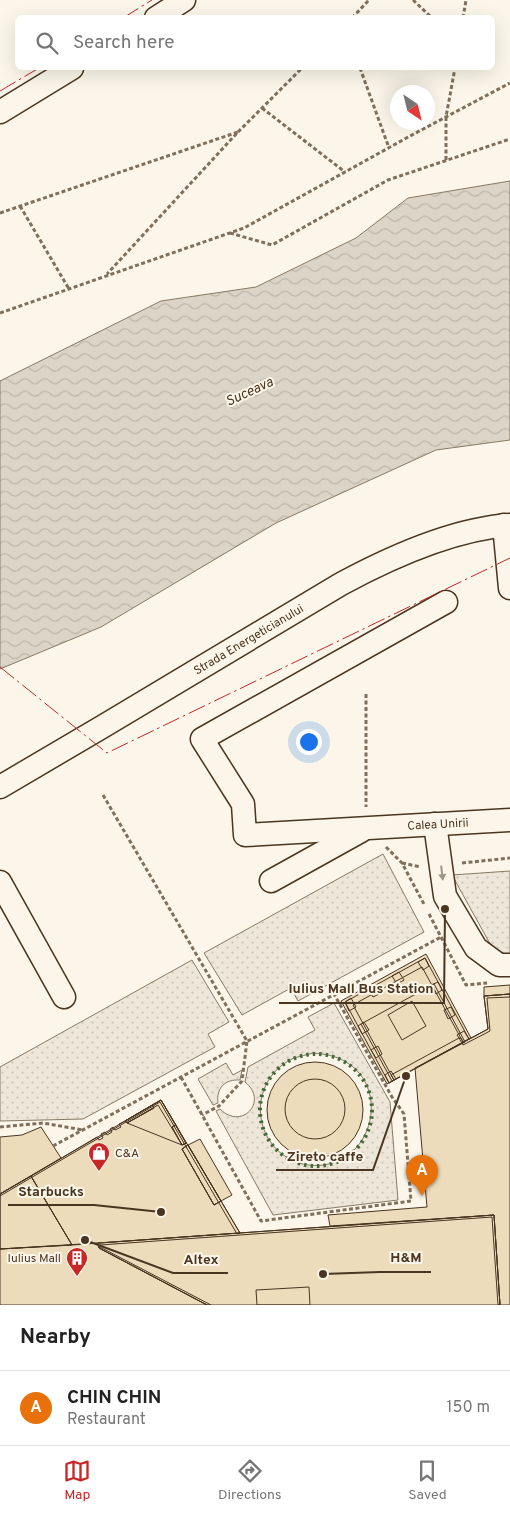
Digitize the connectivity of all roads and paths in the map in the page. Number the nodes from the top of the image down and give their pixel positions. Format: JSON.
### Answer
{"nodes":[{"id":1,"x":184,"y":0,"type":"edge"},
{"id":2,"x":369,"y":0,"type":"edge"},
{"id":3,"x":413,"y":0,"type":"edge"},
{"id":4,"x":466,"y":0,"type":"edge"},
{"id":5,"x":161,"y":15,"type":"edge"},
{"id":6,"x":355,"y":15,"type":"edge"},
{"id":7,"x":429,"y":15,"type":"edge"},
{"id":8,"x":464,"y":15,"type":"edge"},
{"id":9,"x":69,"y":70,"type":"edge"},
{"id":10,"x":300,"y":70,"type":"edge"},
{"id":11,"x":361,"y":70,"type":"edge"},
{"id":12,"x":455,"y":70,"type":"edge"},
{"id":13,"x":510,"y":83,"type":"edge"},
{"id":14,"x":262,"y":108,"type":"junction"},
{"id":15,"x":0,"y":112,"type":"edge"},
{"id":16,"x":446,"y":117,"type":"junction"},
{"id":17,"x":238,"y":132,"type":"junction"},
{"id":18,"x":510,"y":139,"type":"edge"},
{"id":19,"x":390,"y":148,"type":"junction"},
{"id":20,"x":446,"y":160,"type":"junction"},
{"id":21,"x":345,"y":172,"type":"junction"},
{"id":22,"x":20,"y":206,"type":"junction"},
{"id":23,"x":0,"y":213,"type":"edge"},
{"id":24,"x":229,"y":233,"type":"junction"},
{"id":25,"x":106,"y":275,"type":"junction"},
{"id":26,"x":69,"y":288,"type":"junction"},
{"id":27,"x":0,"y":313,"type":"edge"},
{"id":28,"x":507,"y":525,"type":"edge"},
{"id":29,"x":510,"y":588,"type":"edge"},
{"id":30,"x":446,"y":602,"type":"dead end"},
{"id":31,"x":366,"y":694,"type":"dead end"},
{"id":32,"x":0,"y":787,"type":"edge"},
{"id":33,"x":103,"y":794,"type":"dead end"},
{"id":34,"x":510,"y":820,"type":"edge"},
{"id":35,"x":435,"y":824,"type":"junction"},
{"id":36,"x":366,"y":828,"type":"junction"},
{"id":37,"x":271,"y":881,"type":"dead end"},
{"id":38,"x":0,"y":882,"type":"edge"},
{"id":39,"x":441,"y":937,"type":"dead end"},
{"id":40,"x":510,"y":965,"type":"edge"},
{"id":41,"x":334,"y":994,"type":"junction"},
{"id":42,"x":64,"y":997,"type":"dead end"},
{"id":43,"x":247,"y":1041,"type":"junction"},
{"id":44,"x":181,"y":1077,"type":"junction"},
{"id":45,"x":202,"y":1115,"type":"junction"},
{"id":46,"x":0,"y":1127,"type":"edge"},
{"id":47,"x":84,"y":1130,"type":"junction"},
{"id":48,"x":53,"y":1146,"type":"dead end"}],
"edges":[{"from":1,"to":5,"type":"street"},
{"from":2,"to":6,"type":"path"},
{"from":3,"to":7,"type":"path"},
{"from":4,"to":8,"type":"path"},
{"from":9,"to":15,"type":"street"},
{"from":10,"to":14,"type":"path"},
{"from":11,"to":19,"type":"path"},
{"from":12,"to":16,"type":"path"},
{"from":13,"to":16,"type":"path"},
{"from":14,"to":17,"type":"path"},
{"from":14,"to":21,"type":"path"},
{"from":16,"to":19,"type":"path"},
{"from":16,"to":20,"type":"path"},
{"from":17,"to":22,"type":"path"},
{"from":17,"to":25,"type":"path"},
{"from":18,"to":20,"type":"path"},
{"from":19,"to":21,"type":"path"},
{"from":20,"to":24,"type":"path"},
{"from":21,"to":24,"type":"path"},
{"from":22,"to":23,"type":"path"},
{"from":22,"to":26,"type":"path"},
{"from":24,"to":25,"type":"path"},
{"from":25,"to":26,"type":"path"},
{"from":26,"to":27,"type":"path"},
{"from":28,"to":29,"type":"street"},
{"from":28,"to":32,"type":"street","name":"Strada Energeticianului"},
{"from":30,"to":36,"type":"street","name":"Calea Unirii"},
{"from":31,"to":36,"type":"path"},
{"from":33,"to":43,"type":"path"},
{"from":34,"to":35,"type":"street","name":"Calea Unirii"},
{"from":35,"to":36,"type":"street","name":"Calea Unirii"},
{"from":35,"to":40,"type":"street","one_way":true},
{"from":36,"to":37,"type":"street"},
{"from":38,"to":42,"type":"street"},
{"from":39,"to":41,"type":"path"},
{"from":41,"to":43,"type":"path"},
{"from":41,"to":45,"type":"path"},
{"from":43,"to":44,"type":"path"},
{"from":43,"to":45,"type":"path"},
{"from":44,"to":45,"type":"path"},
{"from":44,"to":47,"type":"path"},
{"from":46,"to":47,"type":"path"},
{"from":47,"to":48,"type":"path"}]}
